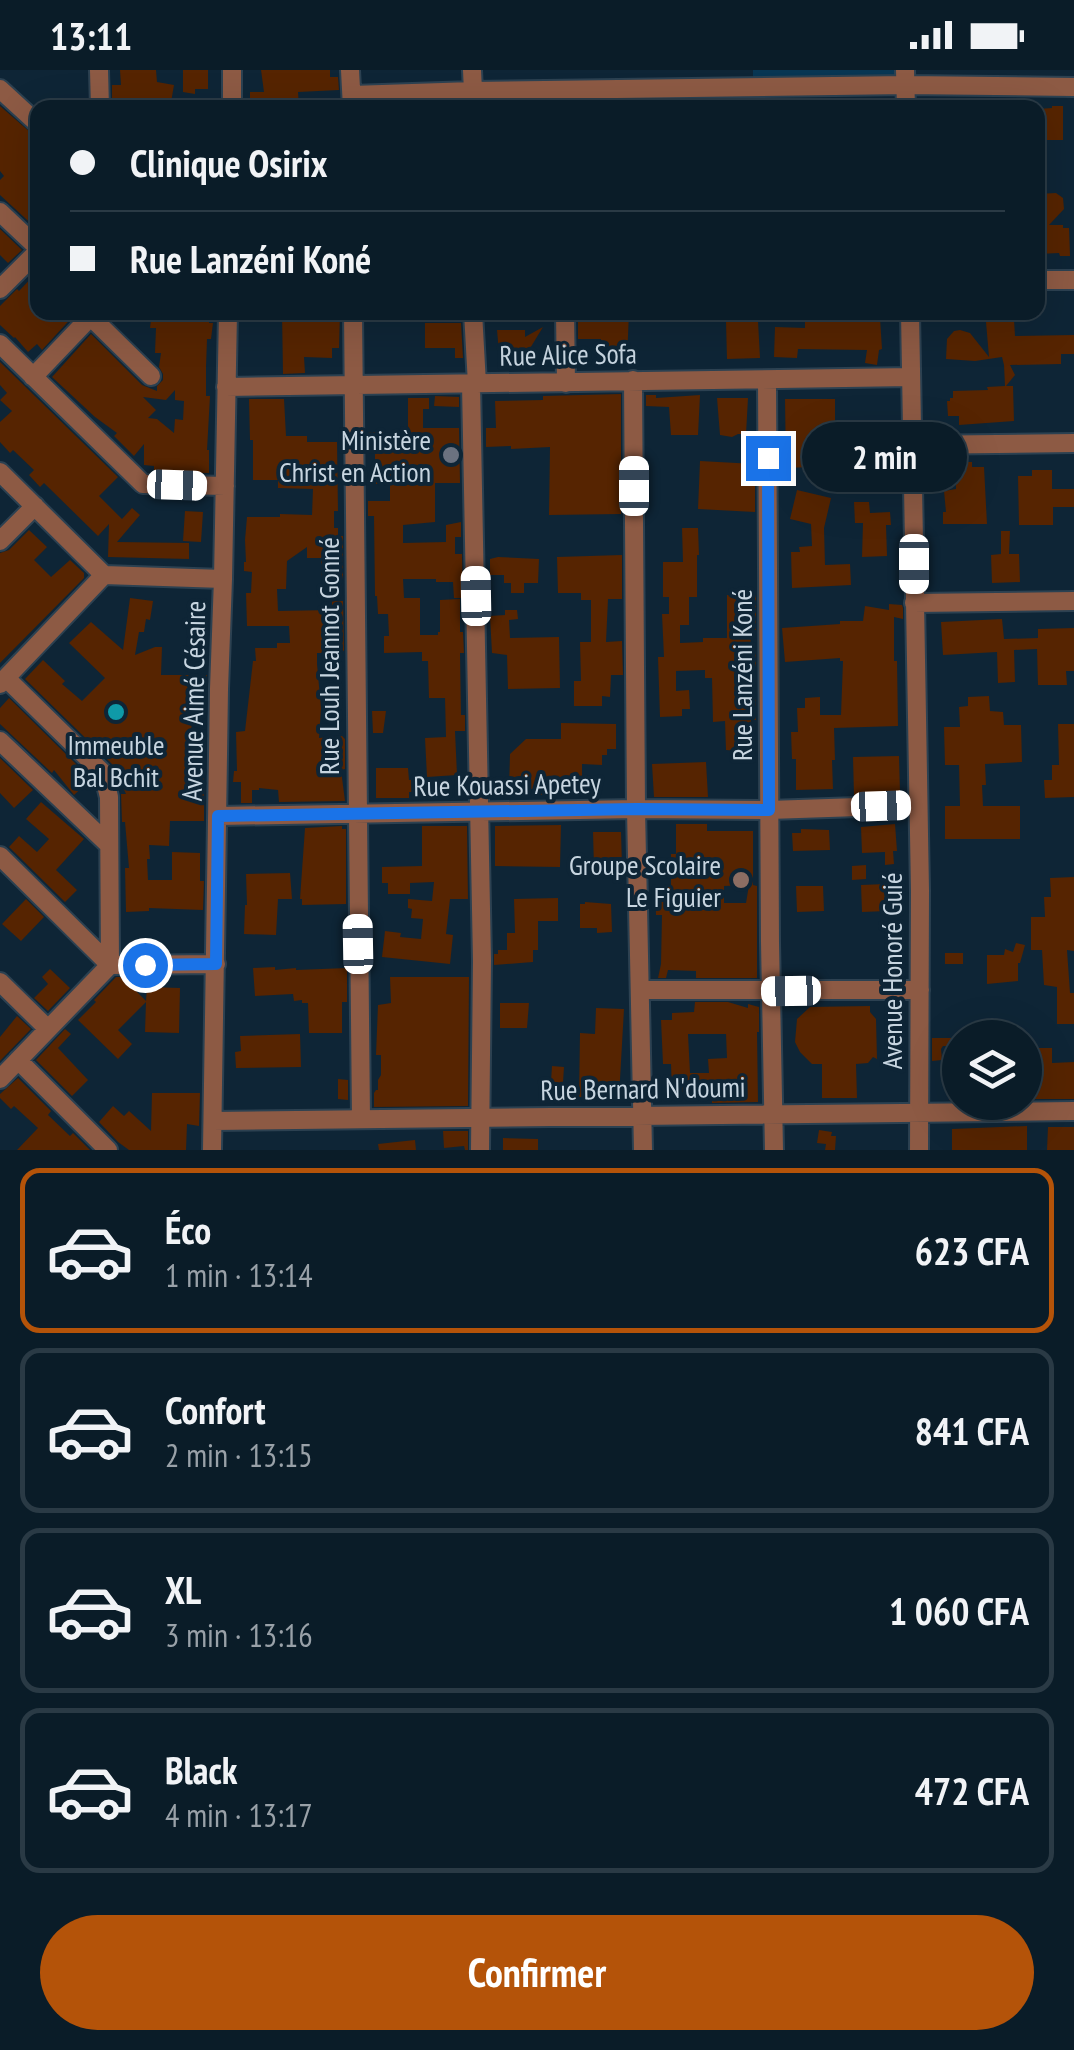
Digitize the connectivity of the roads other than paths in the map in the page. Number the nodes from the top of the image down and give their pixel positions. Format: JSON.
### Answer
{"nodes":[{"id":1,"x":99,"y":70,"type":"edge"},
{"id":2,"x":232,"y":70,"type":"edge"},
{"id":3,"x":350,"y":70,"type":"edge"},
{"id":4,"x":472,"y":70,"type":"edge"},
{"id":5,"x":906,"y":78,"type":"edge"},
{"id":6,"x":596,"y":80,"type":"edge"},
{"id":7,"x":740,"y":80,"type":"edge"},
{"id":8,"x":1074,"y":87,"type":"edge"},
{"id":9,"x":0,"y":89,"type":"edge"},
{"id":10,"x":473,"y":91,"type":"junction"},
{"id":11,"x":560,"y":99,"type":"edge"},
{"id":12,"x":100,"y":100,"type":"edge"},
{"id":13,"x":232,"y":100,"type":"edge"},
{"id":14,"x":352,"y":100,"type":"edge"},
{"id":15,"x":364,"y":100,"type":"edge"},
{"id":16,"x":30,"y":117,"type":"edge"},
{"id":17,"x":0,"y":212,"type":"edge"},
{"id":18,"x":30,"y":241,"type":"edge"},
{"id":19,"x":30,"y":257,"type":"edge"},
{"id":20,"x":1045,"y":280,"type":"edge"},
{"id":21,"x":1074,"y":280,"type":"edge"},
{"id":22,"x":0,"y":289,"type":"edge"},
{"id":23,"x":87,"y":320,"type":"edge"},
{"id":24,"x":99,"y":320,"type":"edge"},
{"id":25,"x":228,"y":320,"type":"edge"},
{"id":26,"x":353,"y":320,"type":"edge"},
{"id":27,"x":474,"y":320,"type":"edge"},
{"id":28,"x":565,"y":320,"type":"edge"},
{"id":29,"x":910,"y":320,"type":"edge"},
{"id":30,"x":0,"y":344,"type":"edge"},
{"id":31,"x":150,"y":376,"type":"dead end"},
{"id":32,"x":33,"y":377,"type":"junction"},
{"id":33,"x":912,"y":377,"type":"junction"},
{"id":34,"x":633,"y":380,"type":"junction"},
{"id":35,"x":767,"y":380,"type":"junction"},
{"id":36,"x":566,"y":383,"type":"junction"},
{"id":37,"x":474,"y":384,"type":"junction"},
{"id":38,"x":226,"y":387,"type":"junction"},
{"id":39,"x":353,"y":387,"type":"junction"},
{"id":40,"x":1074,"y":443,"type":"edge"},
{"id":41,"x":913,"y":444,"type":"junction"},
{"id":42,"x":0,"y":472,"type":"edge"},
{"id":43,"x":225,"y":486,"type":"junction"},
{"id":44,"x":35,"y":506,"type":"junction"},
{"id":45,"x":0,"y":541,"type":"edge"},
{"id":46,"x":104,"y":576,"type":"junction"},
{"id":47,"x":224,"y":579,"type":"junction"},
{"id":48,"x":1074,"y":602,"type":"edge"},
{"id":49,"x":914,"y":603,"type":"junction"},
{"id":50,"x":3,"y":681,"type":"edge"},
{"id":51,"x":0,"y":741,"type":"edge"},
{"id":52,"x":918,"y":805,"type":"junction"},
{"id":53,"x":636,"y":809,"type":"junction"},
{"id":54,"x":769,"y":810,"type":"junction"},
{"id":55,"x":480,"y":812,"type":"junction"},
{"id":56,"x":356,"y":815,"type":"junction"},
{"id":57,"x":218,"y":816,"type":"junction"},
{"id":58,"x":108,"y":844,"type":"junction"},
{"id":59,"x":0,"y":856,"type":"edge"},
{"id":60,"x":216,"y":964,"type":"junction"},
{"id":61,"x":110,"y":965,"type":"junction"},
{"id":62,"x":0,"y":982,"type":"edge"},
{"id":63,"x":640,"y":990,"type":"junction"},
{"id":64,"x":920,"y":990,"type":"junction"},
{"id":65,"x":770,"y":991,"type":"junction"},
{"id":66,"x":48,"y":1029,"type":"junction"},
{"id":67,"x":18,"y":1060,"type":"junction"},
{"id":68,"x":0,"y":1079,"type":"edge"},
{"id":69,"x":1074,"y":1111,"type":"edge"},
{"id":70,"x":918,"y":1113,"type":"junction"},
{"id":71,"x":773,"y":1114,"type":"junction"},
{"id":72,"x":644,"y":1116,"type":"junction"},
{"id":73,"x":480,"y":1118,"type":"junction"},
{"id":74,"x":360,"y":1119,"type":"junction"},
{"id":75,"x":213,"y":1121,"type":"junction"},
{"id":76,"x":108,"y":1150,"type":"edge"},
{"id":77,"x":212,"y":1150,"type":"edge"},
{"id":78,"x":480,"y":1150,"type":"edge"},
{"id":79,"x":643,"y":1150,"type":"edge"},
{"id":80,"x":774,"y":1150,"type":"edge"},
{"id":81,"x":918,"y":1150,"type":"edge"}],
"edges":[{"from":1,"to":12,"type":"street"},
{"from":2,"to":13,"type":"street"},
{"from":3,"to":14,"type":"street"},
{"from":4,"to":10,"type":"street"},
{"from":5,"to":7,"type":"street"},
{"from":5,"to":8,"type":"street"},
{"from":6,"to":7,"type":"street"},
{"from":6,"to":11,"type":"street"},
{"from":9,"to":16,"type":"street"},
{"from":10,"to":11,"type":"street"},
{"from":10,"to":15,"type":"street"},
{"from":17,"to":18,"type":"street"},
{"from":19,"to":22,"type":"street"},
{"from":20,"to":21,"type":"street"},
{"from":23,"to":32,"type":"street"},
{"from":24,"to":31,"type":"street"},
{"from":25,"to":38,"type":"street","name":"Avenue Aimé Césaire"},
{"from":26,"to":39,"type":"street","name":"Rue Louh Jeannot Gonné"},
{"from":27,"to":37,"type":"street"},
{"from":28,"to":36,"type":"street"},
{"from":29,"to":33,"type":"street","name":"Avenue Honoré Guié"},
{"from":30,"to":32,"type":"street"},
{"from":32,"to":43,"type":"street"},
{"from":33,"to":35,"type":"street","name":"Rue Alice Sofa"},
{"from":33,"to":41,"type":"street","name":"Avenue Honoré Guié"},
{"from":34,"to":35,"type":"street","name":"Rue Alice Sofa"},
{"from":34,"to":36,"type":"street","name":"Rue Alice Sofa"},
{"from":34,"to":53,"type":"street"},
{"from":35,"to":54,"type":"street","name":"Rue Lanzéni Koné"},
{"from":36,"to":37,"type":"street","name":"Rue Alice Sofa"},
{"from":37,"to":39,"type":"street","name":"Rue Alice Sofa"},
{"from":37,"to":55,"type":"street"},
{"from":38,"to":39,"type":"street","name":"Rue Alice Sofa"},
{"from":38,"to":43,"type":"street","name":"Avenue Aimé Césaire"},
{"from":39,"to":56,"type":"street","name":"Rue Louh Jeannot Gonné"},
{"from":40,"to":41,"type":"street"},
{"from":41,"to":49,"type":"street","name":"Avenue Honoré Guié"},
{"from":42,"to":44,"type":"street"},
{"from":43,"to":47,"type":"street","name":"Avenue Aimé Césaire"},
{"from":44,"to":45,"type":"street"},
{"from":44,"to":46,"type":"street"},
{"from":46,"to":47,"type":"street"},
{"from":46,"to":50,"type":"street"},
{"from":47,"to":57,"type":"street","name":"Avenue Aimé Césaire"},
{"from":48,"to":49,"type":"street"},
{"from":49,"to":52,"type":"street","name":"Avenue Honoré Guié"},
{"from":50,"to":58,"type":"street"},
{"from":51,"to":58,"type":"street"},
{"from":52,"to":54,"type":"street","name":"Rue Kouassi Apetey"},
{"from":52,"to":64,"type":"street","name":"Avenue Honoré Guié"},
{"from":53,"to":54,"type":"street","name":"Rue Kouassi Apetey"},
{"from":53,"to":55,"type":"street","name":"Rue Kouassi Apetey"},
{"from":53,"to":63,"type":"street"},
{"from":54,"to":65,"type":"street","name":"Rue Lanzéni Koné"},
{"from":55,"to":56,"type":"street","name":"Rue Kouassi Apetey"},
{"from":55,"to":73,"type":"street"},
{"from":56,"to":57,"type":"street","name":"Rue Kouassi Apetey"},
{"from":56,"to":74,"type":"street","name":"Rue Louh Jeannot Gonné"},
{"from":57,"to":60,"type":"street","name":"Avenue Aimé Césaire"},
{"from":58,"to":61,"type":"street"},
{"from":59,"to":61,"type":"street"},
{"from":60,"to":61,"type":"street"},
{"from":60,"to":75,"type":"street","name":"Avenue Aimé Césaire"},
{"from":61,"to":66,"type":"street"},
{"from":62,"to":66,"type":"street"},
{"from":63,"to":65,"type":"street"},
{"from":63,"to":72,"type":"street"},
{"from":64,"to":65,"type":"street"},
{"from":64,"to":70,"type":"street","name":"Avenue Honoré Guié"},
{"from":65,"to":71,"type":"street","name":"Rue Lanzéni Koné"},
{"from":66,"to":67,"type":"street"},
{"from":67,"to":68,"type":"street"},
{"from":67,"to":76,"type":"street"},
{"from":69,"to":70,"type":"street","name":"Rue Bernard N'doumi"},
{"from":70,"to":71,"type":"street","name":"Rue Bernard N'doumi"},
{"from":70,"to":81,"type":"street","name":"Avenue Honoré Guié"},
{"from":71,"to":72,"type":"street","name":"Rue Bernard N'doumi"},
{"from":71,"to":80,"type":"street","name":"Rue Lanzéni Koné"},
{"from":72,"to":73,"type":"street","name":"Rue Bernard N'doumi"},
{"from":72,"to":79,"type":"street"},
{"from":73,"to":74,"type":"street","name":"Rue Bernard N'doumi"},
{"from":73,"to":78,"type":"street"},
{"from":74,"to":75,"type":"street","name":"Rue Bernard N'doumi"},
{"from":75,"to":77,"type":"street","name":"Avenue Aimé Césaire"}]}
